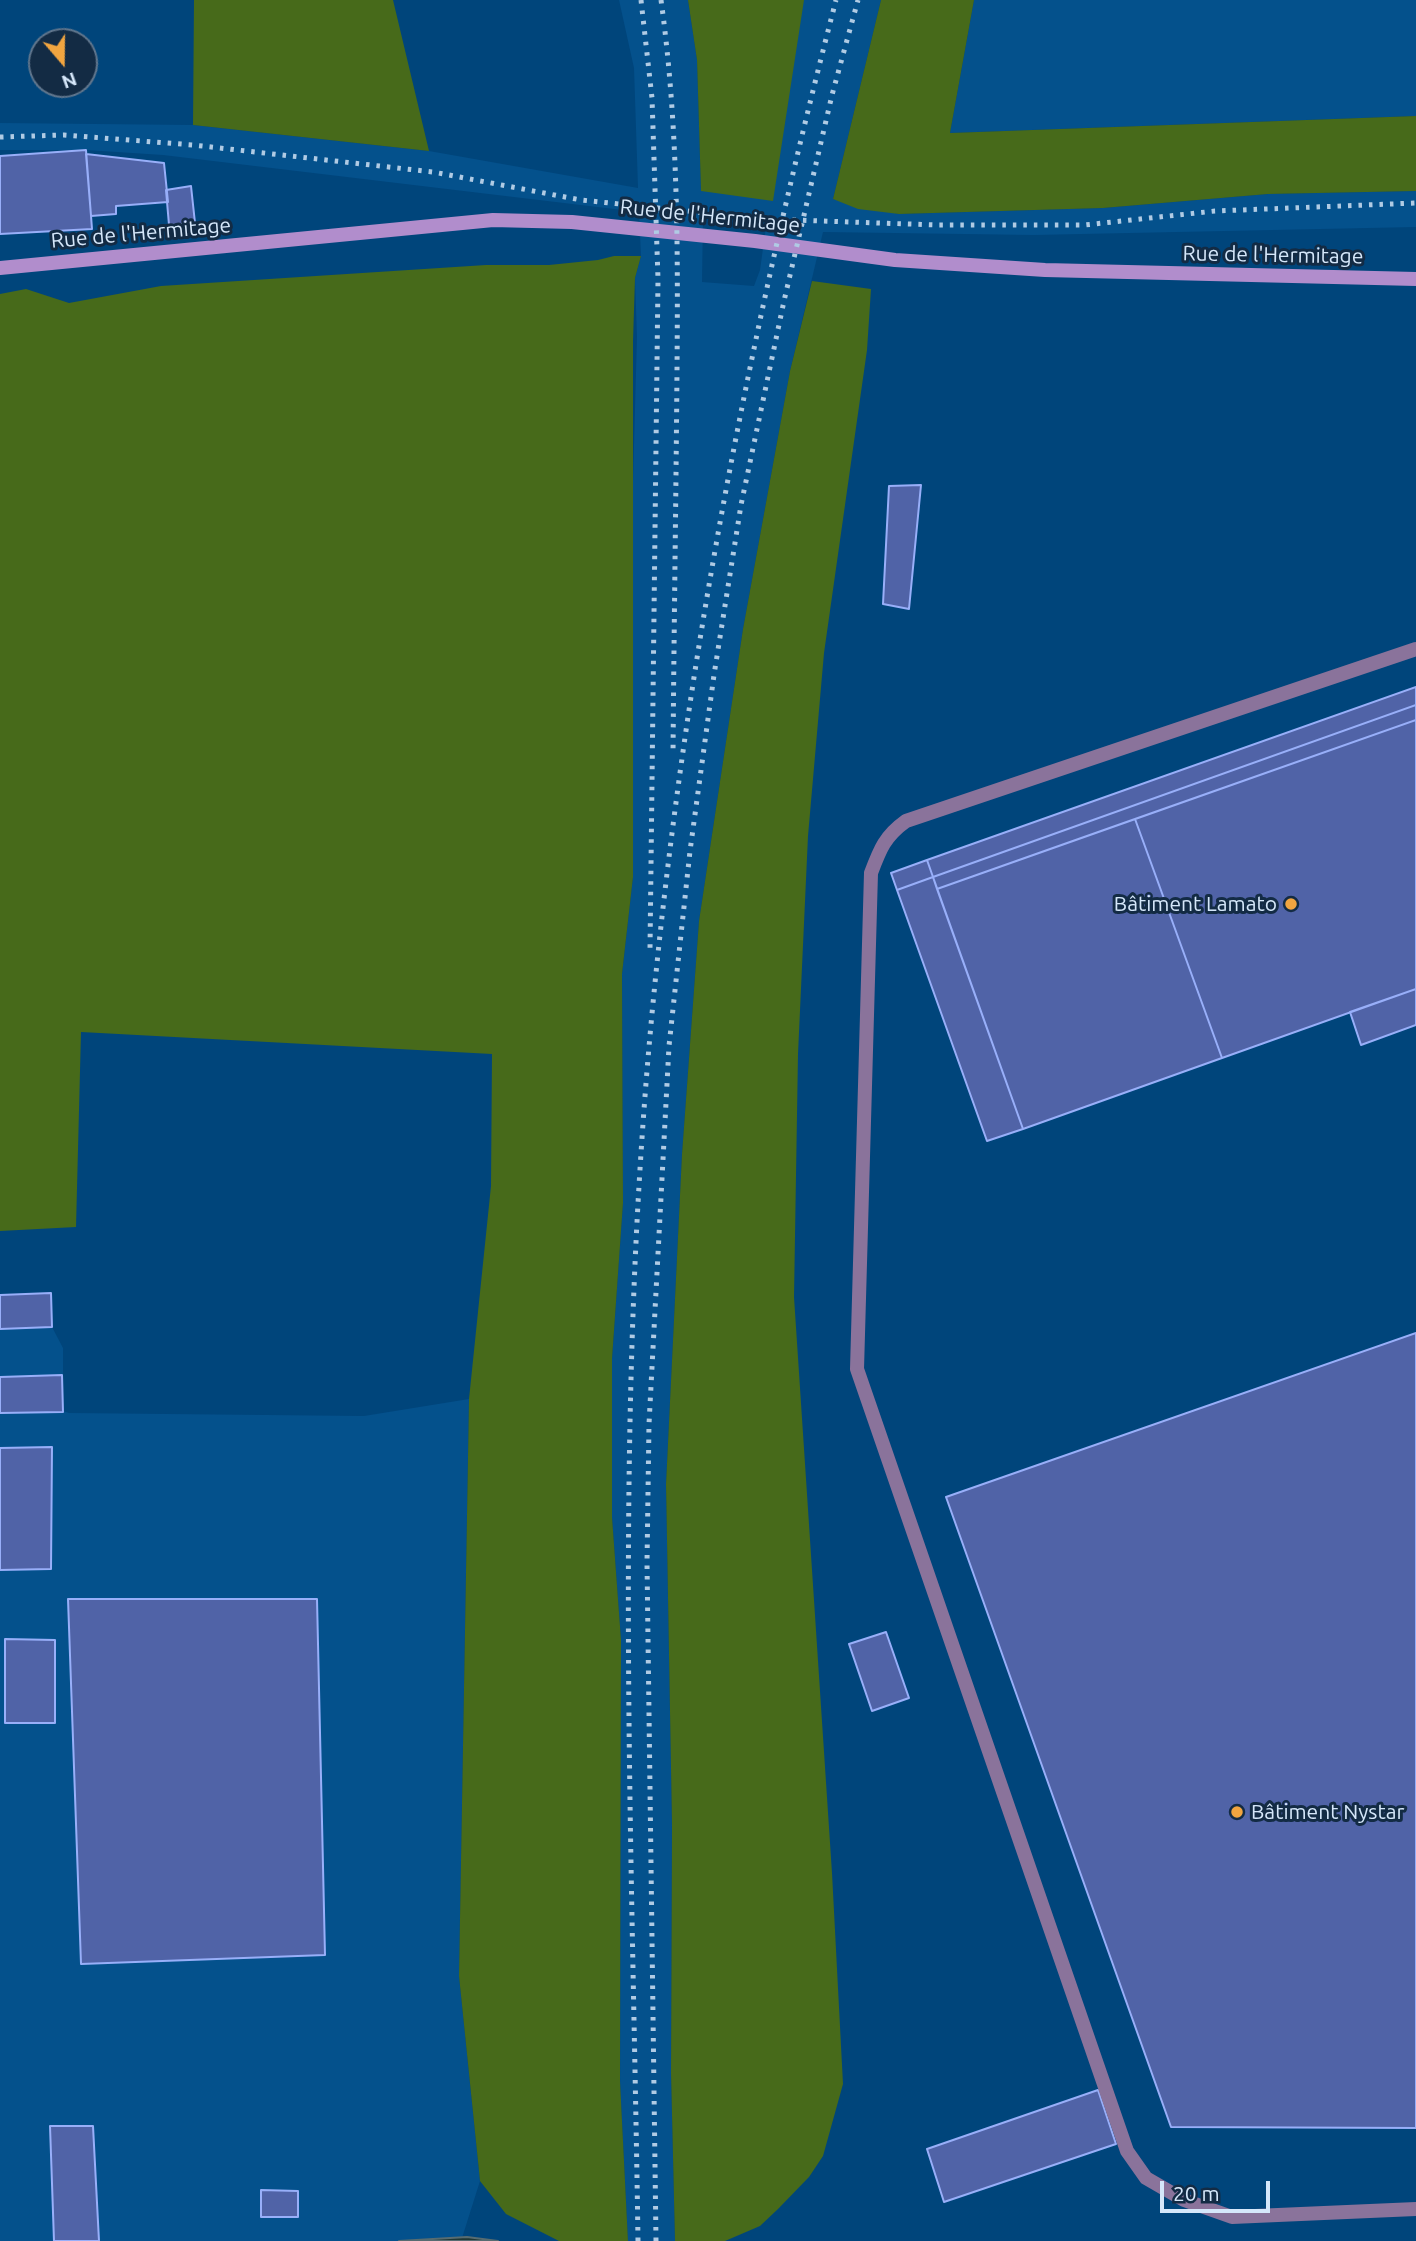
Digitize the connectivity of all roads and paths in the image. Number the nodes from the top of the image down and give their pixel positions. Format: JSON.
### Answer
{"nodes":[{"id":1,"x":0,"y":268,"type":"edge"},
{"id":2,"x":1416,"y":279,"type":"edge"},
{"id":3,"x":1416,"y":649,"type":"edge"},
{"id":4,"x":1416,"y":2209,"type":"edge"}],
"edges":[{"from":1,"to":2,"type":"street","name":"Rue de l'Hermitage"},
{"from":3,"to":4,"type":"lane"}]}
